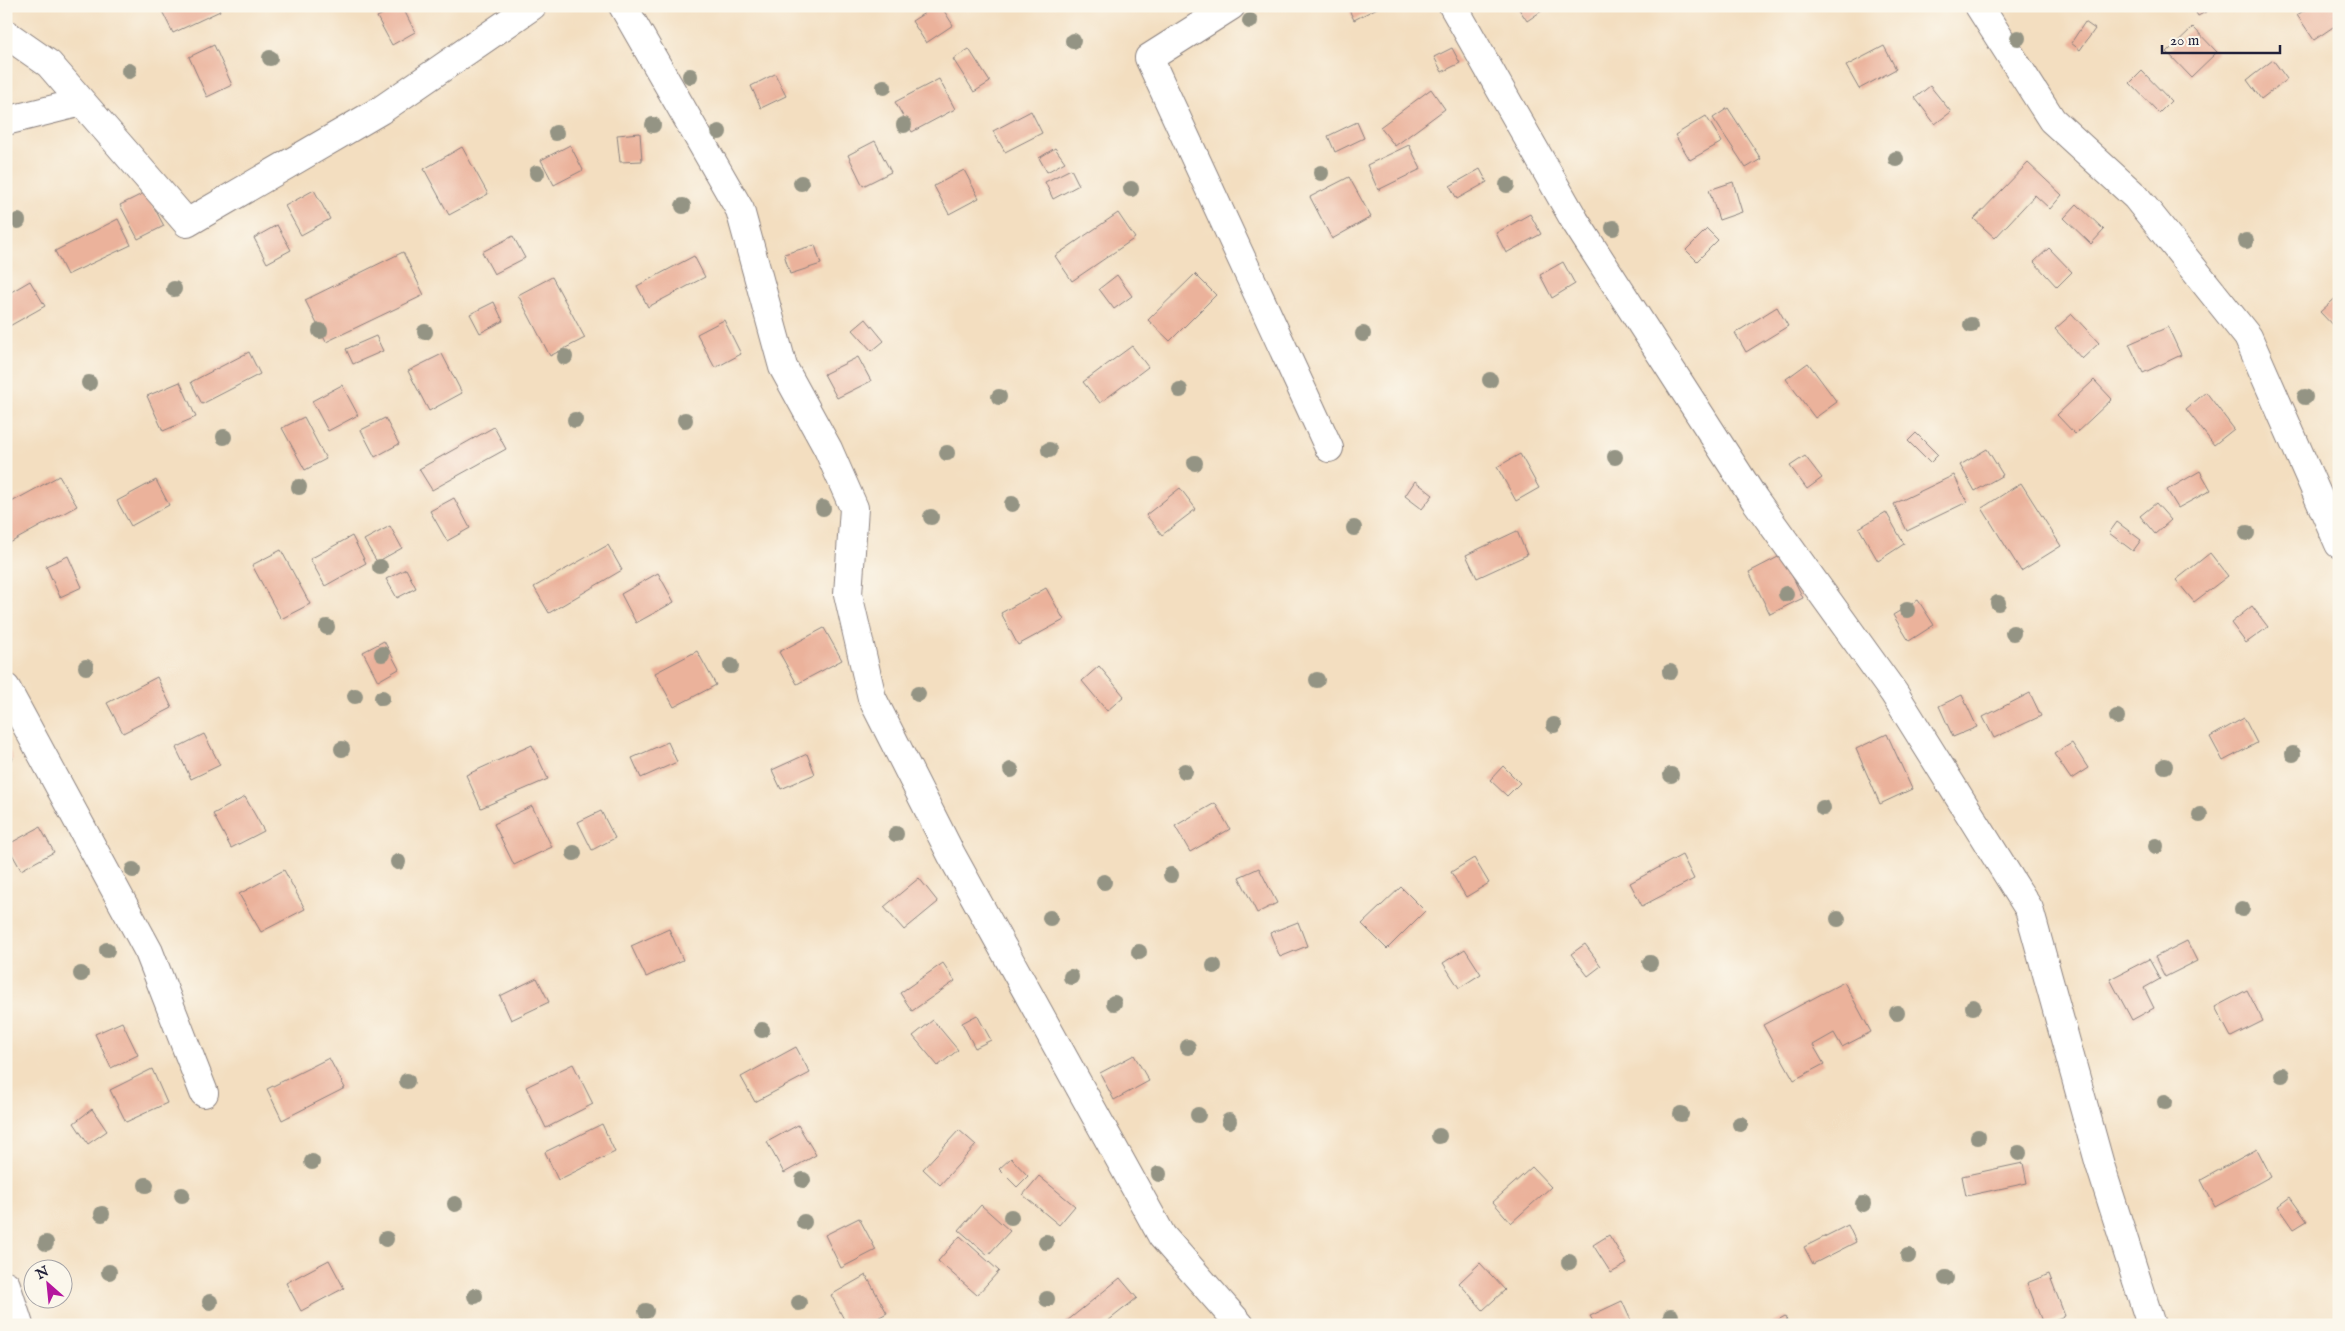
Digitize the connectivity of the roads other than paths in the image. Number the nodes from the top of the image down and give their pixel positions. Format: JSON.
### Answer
{"nodes":[{"id":1,"x":532,"y":6,"type":"edge"},
{"id":2,"x":623,"y":6,"type":"edge"},
{"id":3,"x":1231,"y":6,"type":"edge"},
{"id":4,"x":1453,"y":6,"type":"edge"},
{"id":5,"x":1979,"y":6,"type":"edge"},
{"id":6,"x":6,"y":34,"type":"edge"},
{"id":7,"x":82,"y":102,"type":"junction"},
{"id":8,"x":6,"y":121,"type":"edge"},
{"id":9,"x":1329,"y":448,"type":"dead end"},
{"id":10,"x":2339,"y":544,"type":"edge"},
{"id":11,"x":6,"y":688,"type":"edge"},
{"id":12,"x":204,"y":1093,"type":"dead end"},
{"id":13,"x":6,"y":1286,"type":"edge"},
{"id":14,"x":19,"y":1325,"type":"edge"},
{"id":15,"x":1240,"y":1325,"type":"edge"},
{"id":16,"x":2151,"y":1325,"type":"edge"}],
"edges":[{"from":1,"to":7,"type":"street"},
{"from":2,"to":15,"type":"street"},
{"from":3,"to":9,"type":"street"},
{"from":4,"to":16,"type":"street"},
{"from":5,"to":10,"type":"street"},
{"from":6,"to":7,"type":"street"},
{"from":7,"to":8,"type":"street"},
{"from":11,"to":12,"type":"street"},
{"from":13,"to":14,"type":"street"}]}
